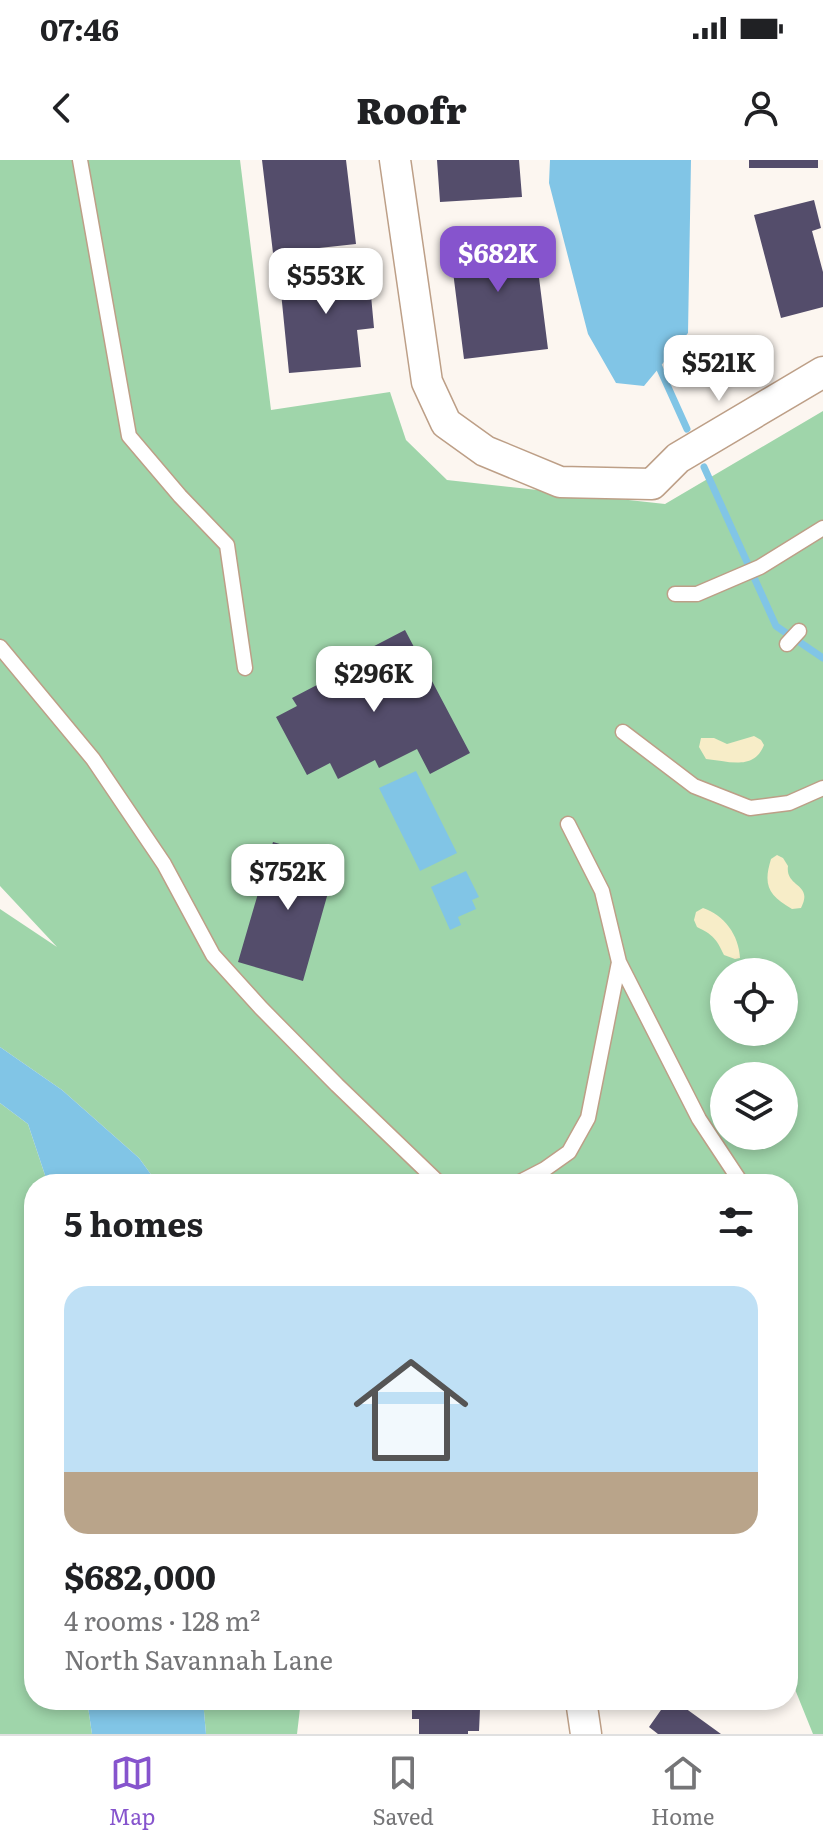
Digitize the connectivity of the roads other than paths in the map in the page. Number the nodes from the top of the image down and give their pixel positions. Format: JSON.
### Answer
{"nodes":[{"id":1,"x":80,"y":160,"type":"edge"},
{"id":2,"x":395,"y":160,"type":"edge"},
{"id":3,"x":823,"y":372,"type":"edge"},
{"id":4,"x":823,"y":528,"type":"edge"},
{"id":5,"x":675,"y":594,"type":"dead end"},
{"id":6,"x":799,"y":631,"type":"dead end"},
{"id":7,"x":787,"y":644,"type":"dead end"},
{"id":8,"x":0,"y":647,"type":"edge"},
{"id":9,"x":245,"y":668,"type":"dead end"},
{"id":10,"x":623,"y":732,"type":"dead end"},
{"id":11,"x":823,"y":788,"type":"edge"},
{"id":12,"x":568,"y":824,"type":"dead end"},
{"id":13,"x":619,"y":962,"type":"junction"},
{"id":14,"x":430,"y":1174,"type":"edge"},
{"id":15,"x":535,"y":1174,"type":"edge"},
{"id":16,"x":735,"y":1174,"type":"edge"},
{"id":17,"x":582,"y":1710,"type":"edge"},
{"id":18,"x":586,"y":1734,"type":"edge"}],
"edges":[{"from":1,"to":9,"type":"lane"},
{"from":2,"to":3,"type":"street"},
{"from":4,"to":5,"type":"lane"},
{"from":6,"to":7,"type":"lane"},
{"from":8,"to":14,"type":"lane"},
{"from":10,"to":11,"type":"lane"},
{"from":12,"to":13,"type":"lane"},
{"from":13,"to":15,"type":"lane"},
{"from":13,"to":16,"type":"lane"},
{"from":17,"to":18,"type":"street"}]}
